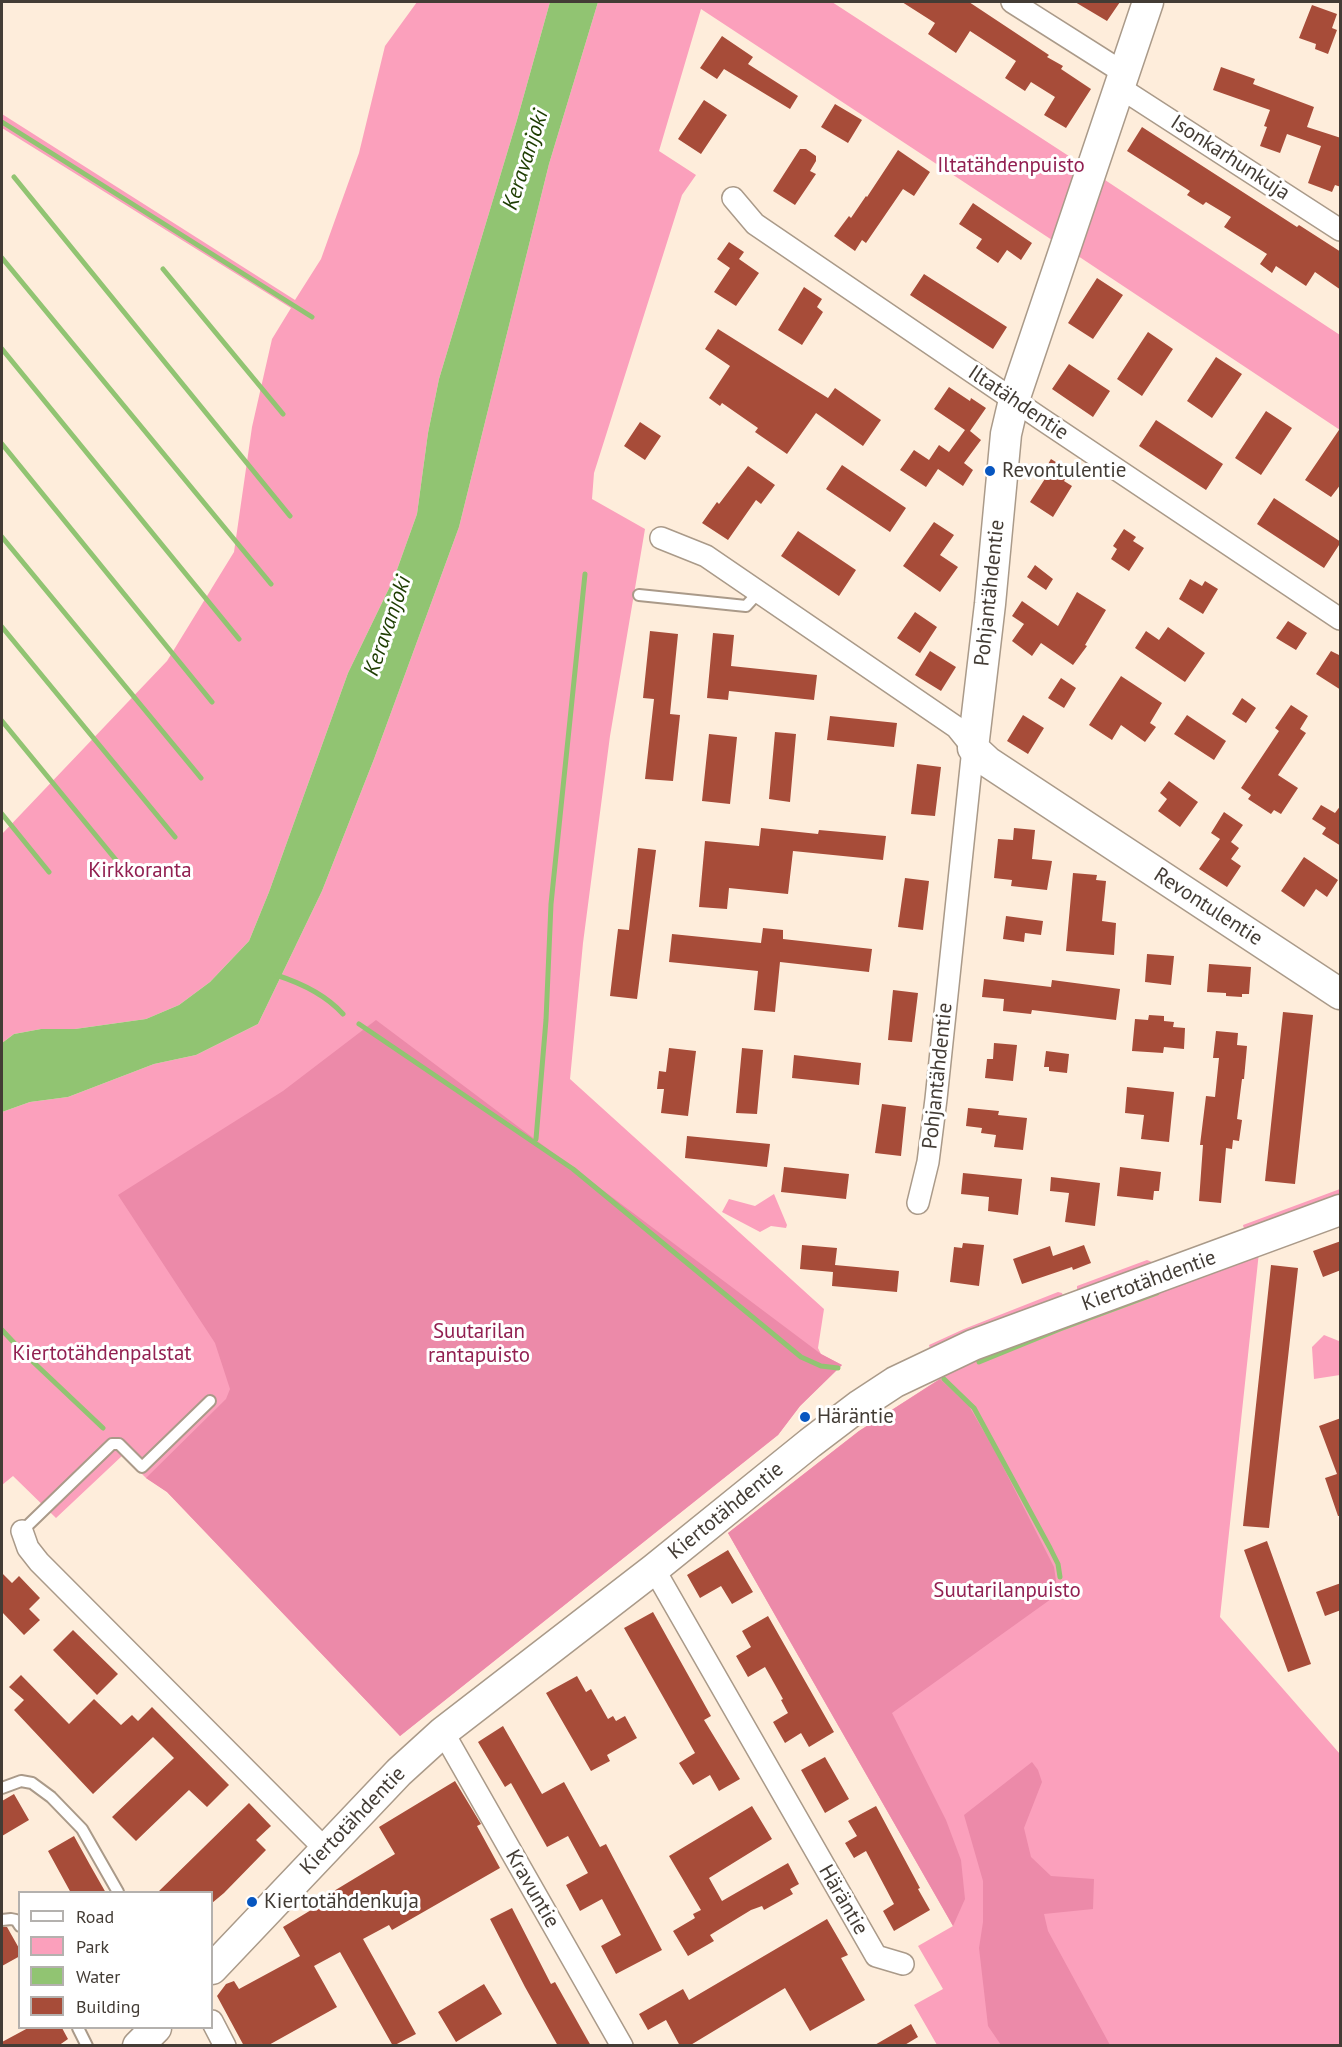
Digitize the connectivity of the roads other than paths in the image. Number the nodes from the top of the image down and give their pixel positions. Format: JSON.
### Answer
{"nodes":[{"id":1,"x":1012,"y":2,"type":"edge"},
{"id":2,"x":1148,"y":2,"type":"edge"},
{"id":3,"x":1121,"y":80,"type":"junction"},
{"id":4,"x":733,"y":198,"type":"dead end"},
{"id":5,"x":1341,"y":230,"type":"edge"},
{"id":6,"x":1014,"y":400,"type":"junction"},
{"id":7,"x":661,"y":538,"type":"dead end"},
{"id":8,"x":758,"y":593,"type":"junction"},
{"id":9,"x":639,"y":595,"type":"dead end"},
{"id":10,"x":1341,"y":619,"type":"edge"},
{"id":11,"x":973,"y":747,"type":"junction"},
{"id":12,"x":1341,"y":994,"type":"edge"},
{"id":13,"x":918,"y":1203,"type":"dead end"},
{"id":14,"x":1341,"y":1210,"type":"edge"},
{"id":15,"x":210,"y":1401,"type":"dead end"},
{"id":16,"x":22,"y":1531,"type":"joint"},
{"id":17,"x":654,"y":1569,"type":"junction"},
{"id":18,"x":444,"y":1732,"type":"junction"},
{"id":19,"x":2,"y":1788,"type":"edge"},
{"id":20,"x":325,"y":1849,"type":"junction"},
{"id":21,"x":117,"y":1891,"type":"edge"},
{"id":22,"x":2,"y":1920,"type":"edge"},
{"id":23,"x":18,"y":1923,"type":"edge"},
{"id":24,"x":903,"y":1964,"type":"dead end"},
{"id":25,"x":213,"y":1968,"type":"edge"},
{"id":26,"x":213,"y":2023,"type":"edge"},
{"id":27,"x":78,"y":2029,"type":"edge"},
{"id":28,"x":155,"y":2029,"type":"edge"},
{"id":29,"x":87,"y":2046,"type":"edge"},
{"id":30,"x":138,"y":2046,"type":"edge"},
{"id":31,"x":225,"y":2046,"type":"edge"},
{"id":32,"x":622,"y":2046,"type":"edge"}],
"edges":[{"from":1,"to":3,"type":"street","name":"Isonkarhunkuja"},
{"from":2,"to":3,"type":"street","name":"Pohjantähdentie"},
{"from":3,"to":5,"type":"street","name":"Isonkarhunkuja"},
{"from":3,"to":6,"type":"street","name":"Pohjantähdentie"},
{"from":4,"to":6,"type":"street","name":"Iltatähdentie"},
{"from":6,"to":10,"type":"street","name":"Iltatähdentie"},
{"from":6,"to":11,"type":"street","name":"Pohjantähdentie"},
{"from":7,"to":8,"type":"street","name":"Revontulentie"},
{"from":8,"to":9,"type":"lane"},
{"from":8,"to":11,"type":"street","name":"Revontulentie"},
{"from":11,"to":12,"type":"street","name":"Revontulentie"},
{"from":11,"to":13,"type":"street","name":"Pohjantähdentie"},
{"from":14,"to":17,"type":"street","name":"Kiertotähdentie"},
{"from":15,"to":16,"type":"lane"},
{"from":16,"to":20,"type":"street"},
{"from":17,"to":18,"type":"street","name":"Kiertotähdentie"},
{"from":17,"to":24,"type":"street","name":"Häräntie"},
{"from":18,"to":20,"type":"street","name":"Kiertotähdentie"},
{"from":18,"to":32,"type":"street","name":"Kravuntie"},
{"from":19,"to":21,"type":"lane"},
{"from":20,"to":25,"type":"street","name":"Kiertotähdentie"},
{"from":22,"to":23,"type":"lane"},
{"from":26,"to":31,"type":"street"},
{"from":27,"to":29,"type":"lane"},
{"from":28,"to":30,"type":"street"}]}
